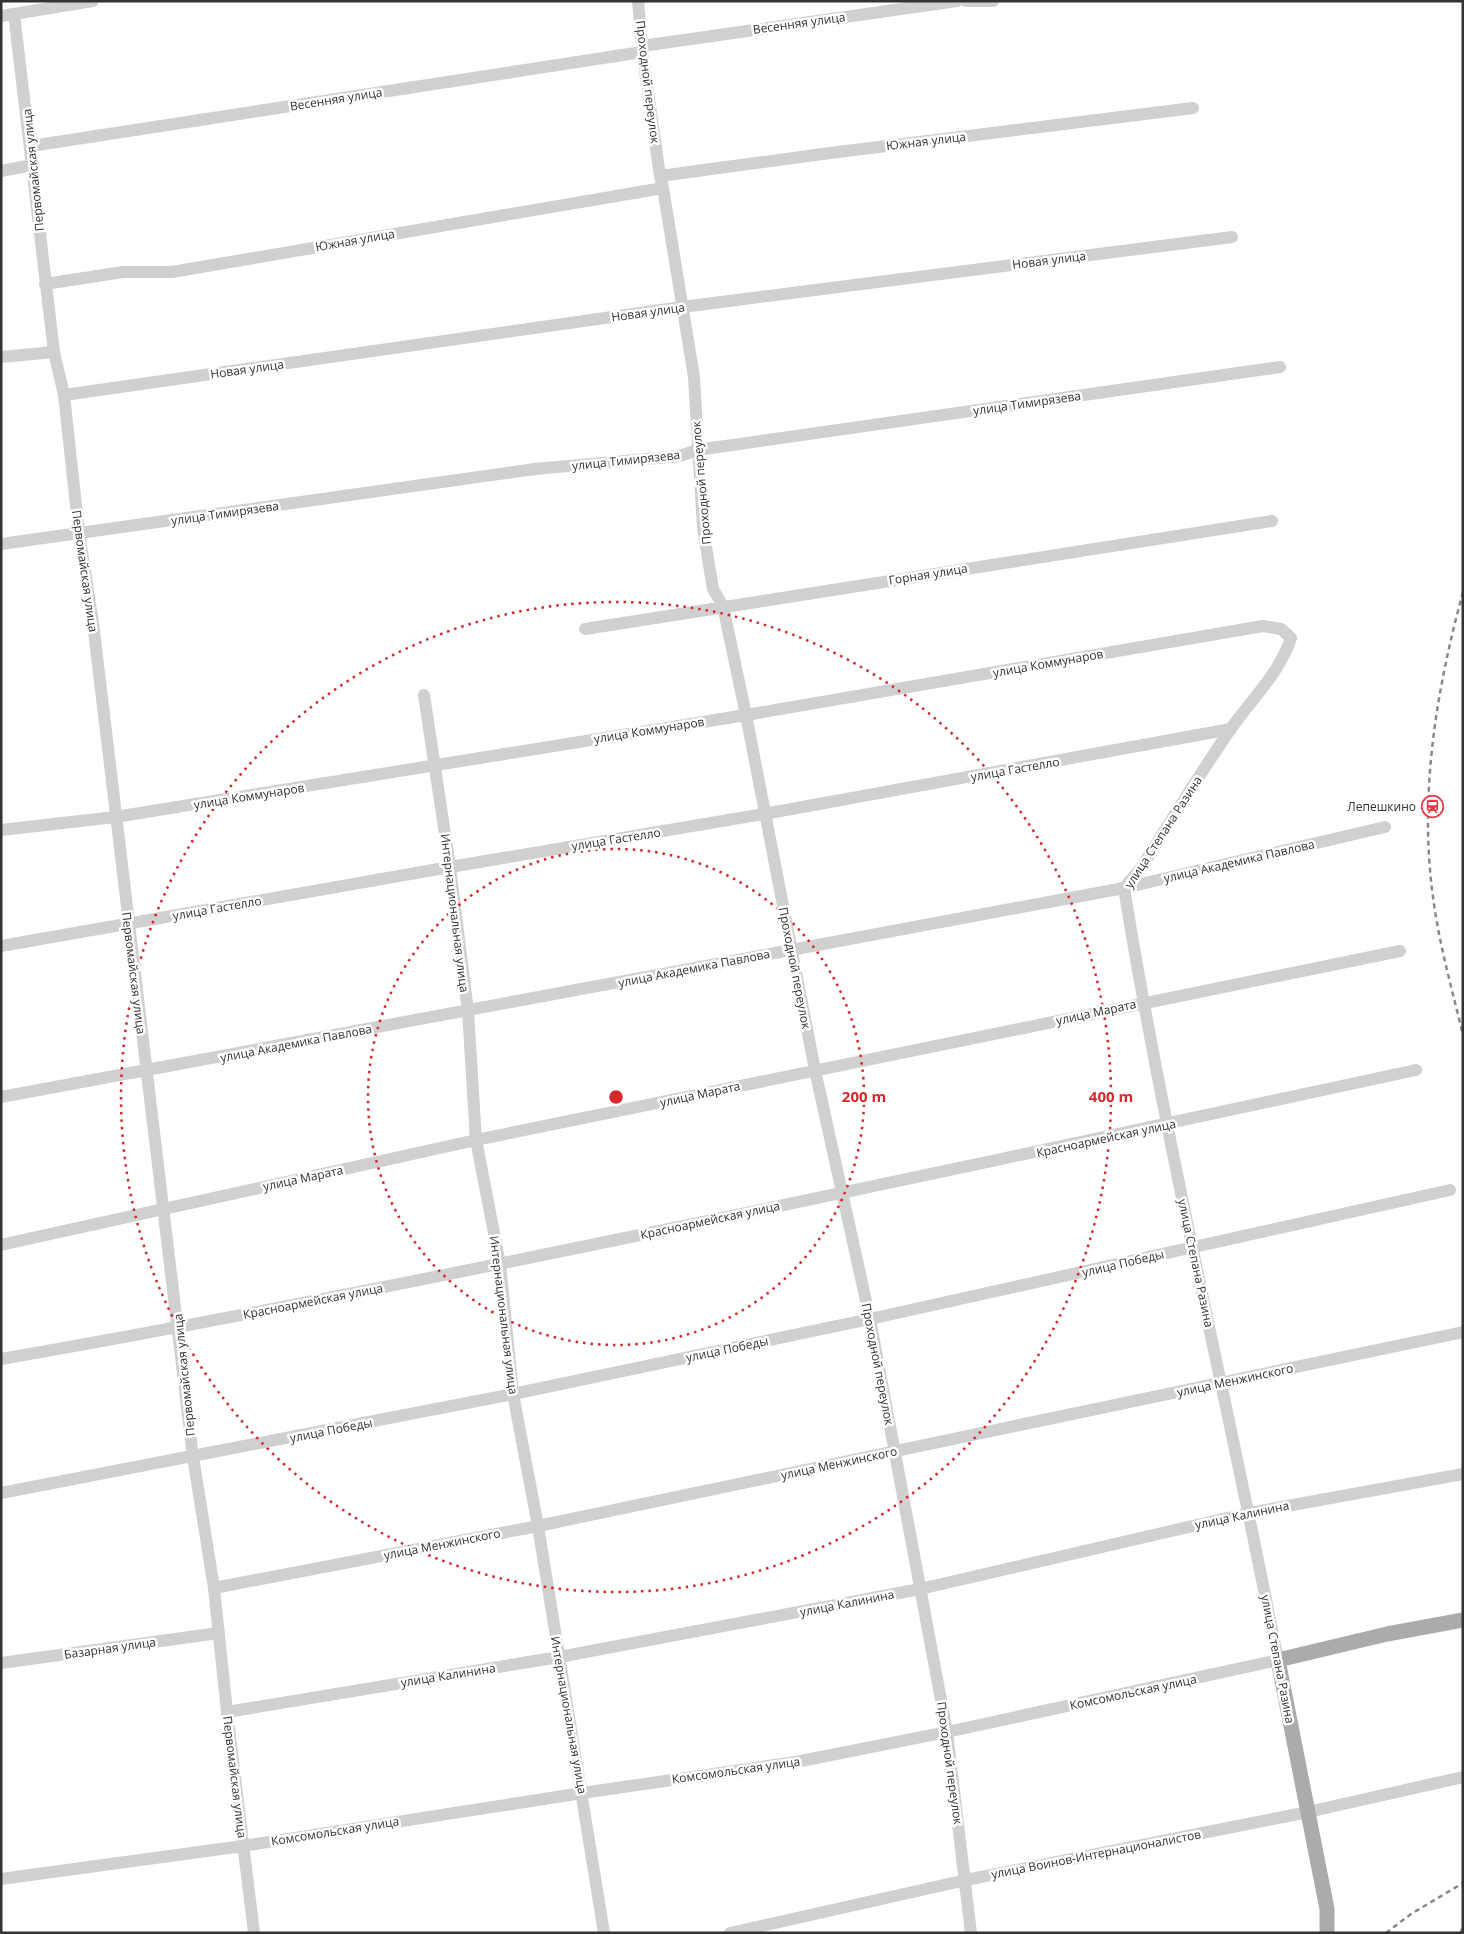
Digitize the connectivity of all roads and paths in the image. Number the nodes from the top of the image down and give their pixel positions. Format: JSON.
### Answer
{"nodes":[{"id":1,"x":93,"y":1,"type":"edge"},
{"id":2,"x":638,"y":1,"type":"edge"},
{"id":3,"x":957,"y":1,"type":"edge"},
{"id":4,"x":966,"y":1,"type":"edge"},
{"id":5,"x":993,"y":1,"type":"edge"},
{"id":6,"x":8,"y":15,"type":"edge"},
{"id":7,"x":642,"y":49,"type":"junction"},
{"id":8,"x":1193,"y":108,"type":"dead end"},
{"id":9,"x":30,"y":146,"type":"junction"},
{"id":10,"x":33,"y":165,"type":"junction"},
{"id":11,"x":1,"y":171,"type":"edge"},
{"id":12,"x":662,"y":182,"type":"junction"},
{"id":13,"x":1232,"y":237,"type":"dead end"},
{"id":14,"x":45,"y":284,"type":"junction"},
{"id":15,"x":682,"y":307,"type":"junction"},
{"id":16,"x":54,"y":352,"type":"junction"},
{"id":17,"x":1,"y":357,"type":"edge"},
{"id":18,"x":1280,"y":366,"type":"dead end"},
{"id":19,"x":64,"y":395,"type":"junction"},
{"id":20,"x":697,"y":450,"type":"junction"},
{"id":21,"x":1272,"y":521,"type":"dead end"},
{"id":22,"x":79,"y":533,"type":"junction"},
{"id":23,"x":1,"y":544,"type":"edge"},
{"id":24,"x":722,"y":606,"type":"junction"},
{"id":25,"x":584,"y":629,"type":"dead end"},
{"id":26,"x":1291,"y":638,"type":"joint"},
{"id":27,"x":424,"y":695,"type":"dead end"},
{"id":28,"x":746,"y":715,"type":"junction"},
{"id":29,"x":1230,"y":729,"type":"junction"},
{"id":30,"x":435,"y":765,"type":"junction"},
{"id":31,"x":764,"y":814,"type":"junction"},
{"id":32,"x":115,"y":817,"type":"junction"},
{"id":33,"x":1385,"y":827,"type":"dead end"},
{"id":34,"x":1,"y":830,"type":"edge"},
{"id":35,"x":450,"y":867,"type":"junction"},
{"id":36,"x":1124,"y":888,"type":"junction"},
{"id":37,"x":128,"y":924,"type":"junction"},
{"id":38,"x":1,"y":946,"type":"edge"},
{"id":39,"x":791,"y":950,"type":"junction"},
{"id":40,"x":1400,"y":950,"type":"dead end"},
{"id":41,"x":1142,"y":1002,"type":"junction"},
{"id":42,"x":468,"y":1011,"type":"junction"},
{"id":43,"x":815,"y":1070,"type":"junction"},
{"id":44,"x":1416,"y":1070,"type":"dead end"},
{"id":45,"x":146,"y":1071,"type":"junction"},
{"id":46,"x":1,"y":1097,"type":"edge"},
{"id":47,"x":1167,"y":1125,"type":"junction"},
{"id":48,"x":476,"y":1140,"type":"junction"},
{"id":49,"x":1450,"y":1190,"type":"dead end"},
{"id":50,"x":841,"y":1193,"type":"junction"},
{"id":51,"x":164,"y":1208,"type":"junction"},
{"id":52,"x":1,"y":1245,"type":"edge"},
{"id":53,"x":1192,"y":1247,"type":"junction"},
{"id":54,"x":500,"y":1264,"type":"junction"},
{"id":55,"x":870,"y":1319,"type":"junction"},
{"id":56,"x":179,"y":1328,"type":"junction"},
{"id":57,"x":1463,"y":1332,"type":"edge"},
{"id":58,"x":1,"y":1359,"type":"edge"},
{"id":59,"x":1222,"y":1383,"type":"junction"},
{"id":60,"x":513,"y":1394,"type":"junction"},
{"id":61,"x":895,"y":1451,"type":"junction"},
{"id":62,"x":193,"y":1457,"type":"junction"},
{"id":63,"x":1463,"y":1474,"type":"edge"},
{"id":64,"x":1,"y":1493,"type":"edge"},
{"id":65,"x":1249,"y":1512,"type":"junction"},
{"id":66,"x":538,"y":1526,"type":"junction"},
{"id":67,"x":214,"y":1588,"type":"junction"},
{"id":68,"x":920,"y":1589,"type":"junction"},
{"id":69,"x":1463,"y":1620,"type":"edge"},
{"id":70,"x":218,"y":1633,"type":"junction"},
{"id":71,"x":559,"y":1657,"type":"junction"},
{"id":72,"x":1278,"y":1660,"type":"junction"},
{"id":73,"x":1,"y":1663,"type":"edge"},
{"id":74,"x":226,"y":1712,"type":"junction"},
{"id":75,"x":947,"y":1732,"type":"junction"},
{"id":76,"x":1463,"y":1776,"type":"edge"},
{"id":77,"x":582,"y":1793,"type":"junction"},
{"id":78,"x":1308,"y":1812,"type":"junction"},
{"id":79,"x":243,"y":1846,"type":"junction"},
{"id":80,"x":1,"y":1879,"type":"edge"},
{"id":81,"x":966,"y":1880,"type":"junction"},
{"id":82,"x":254,"y":1933,"type":"edge"},
{"id":83,"x":604,"y":1933,"type":"edge"},
{"id":84,"x":730,"y":1933,"type":"edge"},
{"id":85,"x":972,"y":1933,"type":"edge"},
{"id":86,"x":1327,"y":1933,"type":"edge"}],
"edges":[{"from":1,"to":6,"type":"street"},
{"from":2,"to":7,"type":"street","name":"Проходной переулок"},
{"from":3,"to":7,"type":"street","name":"Весенняя улица"},
{"from":4,"to":5,"type":"street"},
{"from":6,"to":9,"type":"street","name":"Первомайская улица"},
{"from":7,"to":9,"type":"street","name":"Весенняя улица"},
{"from":7,"to":12,"type":"street","name":"Проходной переулок"},
{"from":8,"to":12,"type":"street","name":"Южная улица"},
{"from":9,"to":10,"type":"street","name":"Первомайская улица"},
{"from":10,"to":11,"type":"street"},
{"from":10,"to":14,"type":"street","name":"Первомайская улица"},
{"from":12,"to":14,"type":"street","name":"Южная улица"},
{"from":12,"to":15,"type":"street","name":"Проходной переулок"},
{"from":13,"to":15,"type":"street","name":"Новая улица"},
{"from":14,"to":16,"type":"street","name":"Первомайская улица"},
{"from":15,"to":19,"type":"street","name":"Новая улица"},
{"from":15,"to":20,"type":"street","name":"Проходной переулок"},
{"from":16,"to":17,"type":"street"},
{"from":16,"to":19,"type":"street","name":"Первомайская улица"},
{"from":18,"to":20,"type":"street","name":"улица Тимирязева"},
{"from":19,"to":22,"type":"street","name":"Первомайская улица"},
{"from":20,"to":22,"type":"street","name":"улица Тимирязева"},
{"from":20,"to":24,"type":"street","name":"Проходной переулок"},
{"from":21,"to":24,"type":"street","name":"Горная улица"},
{"from":22,"to":23,"type":"street","name":"улица Тимирязева"},
{"from":22,"to":32,"type":"street","name":"Первомайская улица"},
{"from":24,"to":25,"type":"street","name":"Горная улица"},
{"from":24,"to":28,"type":"street","name":"Проходной переулок"},
{"from":26,"to":28,"type":"street","name":"улица Коммунаров"},
{"from":26,"to":29,"type":"street","name":"улица Степана Разина"},
{"from":27,"to":30,"type":"street","name":"Интернациональная улица"},
{"from":28,"to":30,"type":"street","name":"улица Коммунаров"},
{"from":28,"to":31,"type":"street","name":"Проходной переулок"},
{"from":29,"to":31,"type":"street","name":"улица Гастелло"},
{"from":29,"to":36,"type":"street","name":"улица Степана Разина"},
{"from":30,"to":32,"type":"street","name":"улица Коммунаров"},
{"from":30,"to":35,"type":"street","name":"Интернациональная улица"},
{"from":31,"to":35,"type":"street","name":"улица Гастелло"},
{"from":31,"to":39,"type":"street","name":"Проходной переулок"},
{"from":32,"to":34,"type":"street","name":"улица Коммунаров"},
{"from":32,"to":37,"type":"street","name":"Первомайская улица"},
{"from":33,"to":36,"type":"street","name":"улица Академика Павлова"},
{"from":35,"to":37,"type":"street","name":"улица Гастелло"},
{"from":35,"to":42,"type":"street","name":"Интернациональная улица"},
{"from":36,"to":39,"type":"street","name":"улица Академика Павлова"},
{"from":36,"to":41,"type":"street","name":"улица Степана Разина"},
{"from":37,"to":38,"type":"street","name":"улица Гастелло"},
{"from":37,"to":45,"type":"street","name":"Первомайская улица"},
{"from":39,"to":42,"type":"street","name":"улица Академика Павлова"},
{"from":39,"to":43,"type":"street","name":"Проходной переулок"},
{"from":40,"to":41,"type":"street","name":"улица Марата"},
{"from":41,"to":43,"type":"street","name":"улица Марата"},
{"from":41,"to":47,"type":"street","name":"улица Степана Разина"},
{"from":42,"to":45,"type":"street","name":"улица Академика Павлова"},
{"from":42,"to":48,"type":"street","name":"Интернациональная улица"},
{"from":43,"to":48,"type":"street","name":"улица Марата"},
{"from":43,"to":50,"type":"street","name":"Проходной переулок"},
{"from":44,"to":47,"type":"street","name":"Красноармейская улица"},
{"from":45,"to":46,"type":"street","name":"улица Академика Павлова"},
{"from":45,"to":51,"type":"street","name":"Первомайская улица"},
{"from":47,"to":50,"type":"street","name":"Красноармейская улица"},
{"from":47,"to":53,"type":"street","name":"улица Степана Разина"},
{"from":48,"to":51,"type":"street","name":"улица Марата"},
{"from":48,"to":54,"type":"street","name":"Интернациональная улица"},
{"from":49,"to":53,"type":"street","name":"улица Победы"},
{"from":50,"to":54,"type":"street","name":"Красноармейская улица"},
{"from":50,"to":55,"type":"street","name":"Проходной переулок"},
{"from":51,"to":52,"type":"street","name":"улица Марата"},
{"from":51,"to":56,"type":"street","name":"Первомайская улица"},
{"from":53,"to":55,"type":"street","name":"улица Победы"},
{"from":53,"to":59,"type":"street","name":"улица Степана Разина"},
{"from":54,"to":56,"type":"street","name":"Красноармейская улица"},
{"from":54,"to":60,"type":"street","name":"Интернациональная улица"},
{"from":55,"to":60,"type":"street","name":"улица Победы"},
{"from":55,"to":61,"type":"street","name":"Проходной переулок"},
{"from":56,"to":58,"type":"street","name":"Красноармейская улица"},
{"from":56,"to":62,"type":"street","name":"Первомайская улица"},
{"from":57,"to":59,"type":"street","name":"улица Менжинского"},
{"from":59,"to":61,"type":"street","name":"улица Менжинского"},
{"from":59,"to":65,"type":"street","name":"улица Степана Разина"},
{"from":60,"to":62,"type":"street","name":"улица Победы"},
{"from":60,"to":66,"type":"street","name":"Интернациональная улица"},
{"from":61,"to":66,"type":"street","name":"улица Менжинского"},
{"from":61,"to":68,"type":"street","name":"Проходной переулок"},
{"from":62,"to":64,"type":"street","name":"улица Победы"},
{"from":62,"to":67,"type":"street","name":"Первомайская улица"},
{"from":63,"to":65,"type":"street","name":"улица Калинина"},
{"from":65,"to":68,"type":"street","name":"улица Калинина"},
{"from":65,"to":72,"type":"street","name":"улица Степана Разина"},
{"from":66,"to":67,"type":"street","name":"улица Менжинского"},
{"from":66,"to":71,"type":"street","name":"Интернациональная улица"},
{"from":67,"to":70,"type":"street","name":"Первомайская улица"},
{"from":68,"to":71,"type":"street","name":"улица Калинина"},
{"from":68,"to":75,"type":"street","name":"Проходной переулок"},
{"from":69,"to":72,"type":"main road","name":"Комсомольская улица"},
{"from":70,"to":73,"type":"street","name":"Базарная улица"},
{"from":70,"to":74,"type":"street","name":"Первомайская улица"},
{"from":71,"to":74,"type":"street","name":"улица Калинина"},
{"from":71,"to":77,"type":"street","name":"Интернациональная улица"},
{"from":72,"to":75,"type":"street","name":"Комсомольская улица"},
{"from":72,"to":78,"type":"main road","name":"улица Степана Разина"},
{"from":74,"to":79,"type":"street","name":"Первомайская улица"},
{"from":75,"to":77,"type":"street","name":"Комсомольская улица"},
{"from":75,"to":81,"type":"street","name":"Проходной переулок"},
{"from":76,"to":78,"type":"street","name":"улица Воинов-Интернационалистов"},
{"from":77,"to":79,"type":"street","name":"Комсомольская улица"},
{"from":77,"to":83,"type":"street","name":"Интернациональная улица"},
{"from":78,"to":81,"type":"street","name":"улица Воинов-Интернационалистов"},
{"from":78,"to":86,"type":"main road","name":"улица Степана Разина"},
{"from":79,"to":80,"type":"street","name":"Комсомольская улица"},
{"from":79,"to":82,"type":"street","name":"Первомайская улица"},
{"from":81,"to":84,"type":"street","name":"улица Воинов-Интернационалистов"},
{"from":81,"to":85,"type":"street","name":"Проходной переулок"}]}
